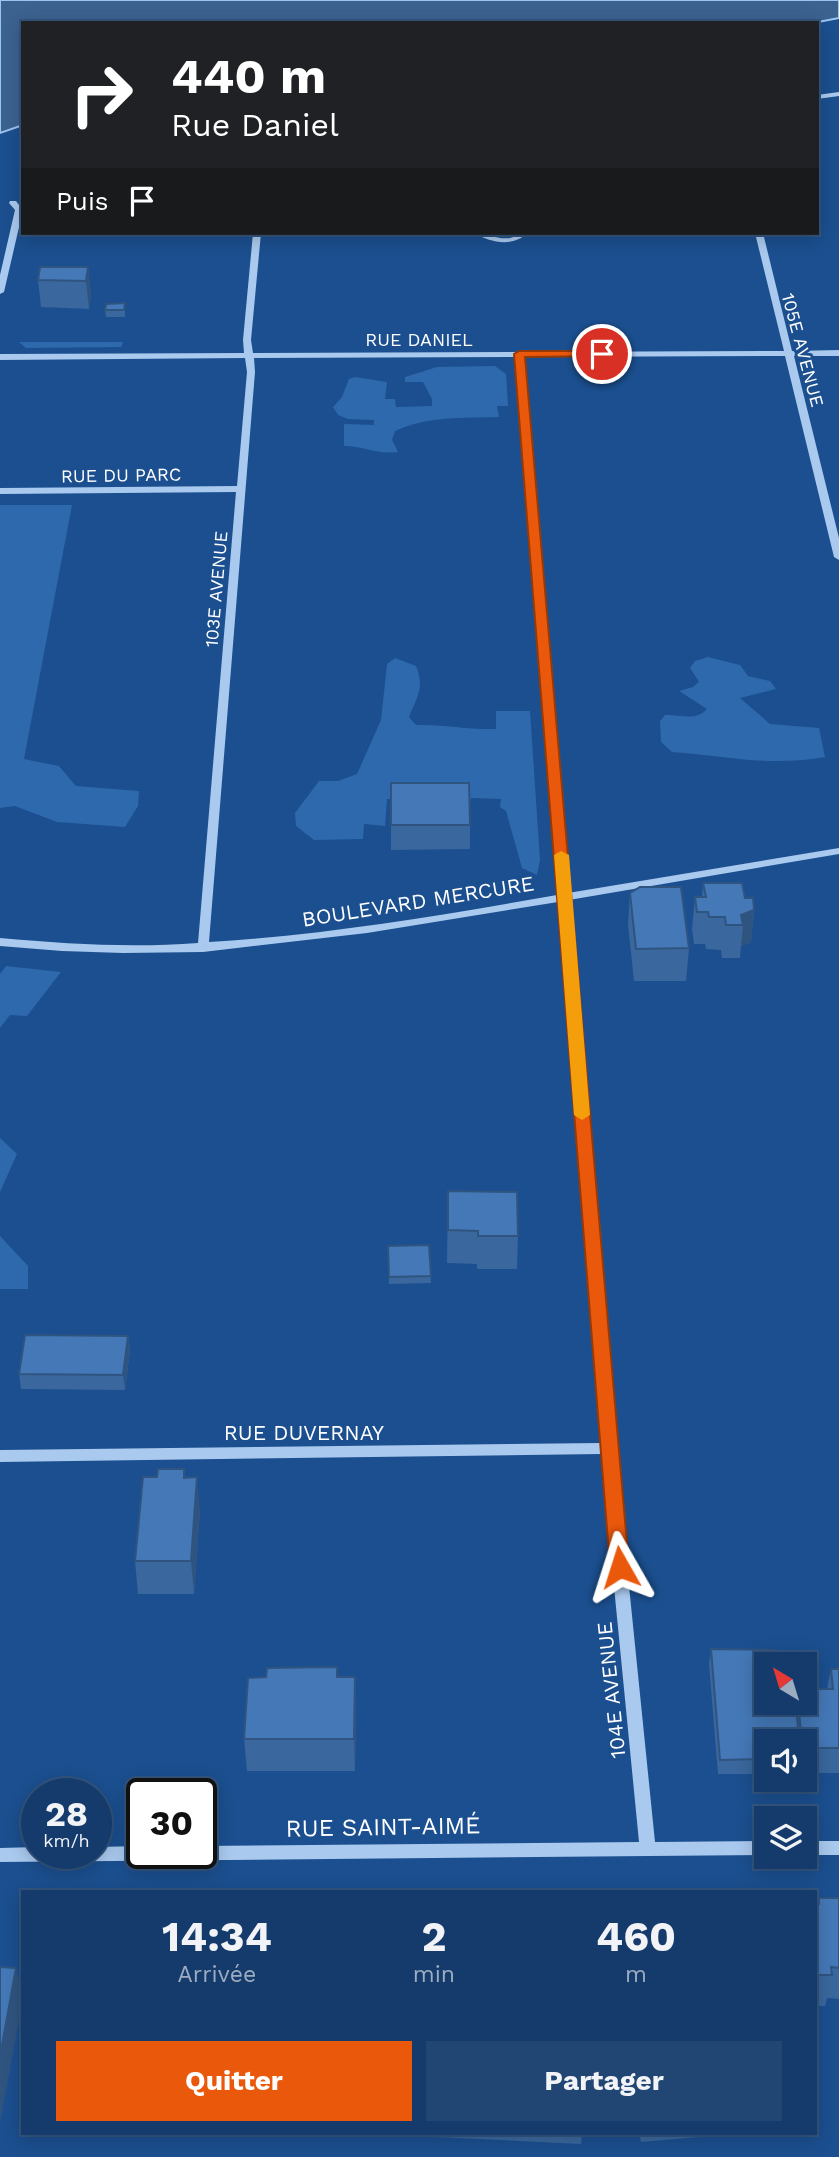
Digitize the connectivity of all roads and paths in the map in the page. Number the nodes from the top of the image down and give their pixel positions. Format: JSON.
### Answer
{"nodes":[{"id":1,"x":839,"y":94,"type":"edge"},
{"id":2,"x":819,"y":97,"type":"edge"},
{"id":3,"x":21,"y":200,"type":"edge"},
{"id":4,"x":13,"y":202,"type":"junction"},
{"id":5,"x":2,"y":205,"type":"dead end"},
{"id":6,"x":257,"y":235,"type":"edge"},
{"id":7,"x":487,"y":235,"type":"edge"},
{"id":8,"x":521,"y":235,"type":"edge"},
{"id":9,"x":759,"y":235,"type":"edge"},
{"id":10,"x":0,"y":292,"type":"edge"},
{"id":11,"x":839,"y":353,"type":"edge"},
{"id":12,"x":519,"y":354,"type":"junction"},
{"id":13,"x":788,"y":354,"type":"junction"},
{"id":14,"x":250,"y":356,"type":"junction"},
{"id":15,"x":0,"y":357,"type":"edge"},
{"id":16,"x":242,"y":489,"type":"junction"},
{"id":17,"x":0,"y":491,"type":"edge"},
{"id":18,"x":839,"y":557,"type":"edge"},
{"id":19,"x":839,"y":851,"type":"edge"},
{"id":20,"x":565,"y":897,"type":"junction"},
{"id":21,"x":0,"y":942,"type":"edge"},
{"id":22,"x":203,"y":948,"type":"junction"},
{"id":23,"x":608,"y":1448,"type":"junction"},
{"id":24,"x":0,"y":1455,"type":"edge"},
{"id":25,"x":839,"y":1847,"type":"edge"},
{"id":26,"x":754,"y":1848,"type":"edge"},
{"id":27,"x":817,"y":1848,"type":"edge"},
{"id":28,"x":648,"y":1849,"type":"junction"},
{"id":29,"x":0,"y":1855,"type":"edge"}],
"edges":[{"from":1,"to":2,"type":"street"},
{"from":3,"to":4,"type":"street"},
{"from":4,"to":5,"type":"street"},
{"from":4,"to":10,"type":"street"},
{"from":6,"to":14,"type":"street","name":"103E AVENUE"},
{"from":7,"to":8,"type":"street"},
{"from":9,"to":13,"type":"street","name":"105E AVENUE"},
{"from":11,"to":13,"type":"street","name":"RUE DANIEL"},
{"from":12,"to":13,"type":"street","name":"RUE DANIEL"},
{"from":12,"to":14,"type":"street","name":"RUE DANIEL"},
{"from":12,"to":20,"type":"street","name":"104E AVENUE"},
{"from":13,"to":18,"type":"street","name":"105E AVENUE"},
{"from":14,"to":15,"type":"street","name":"RUE DANIEL"},
{"from":14,"to":16,"type":"street","name":"103E AVENUE"},
{"from":16,"to":17,"type":"street","name":"RUE DU PARC"},
{"from":16,"to":22,"type":"street","name":"103E AVENUE"},
{"from":19,"to":20,"type":"street","name":"BOULEVARD MERCURE"},
{"from":20,"to":22,"type":"street","name":"BOULEVARD MERCURE"},
{"from":20,"to":23,"type":"street","name":"104E AVENUE"},
{"from":21,"to":22,"type":"street","name":"BOULEVARD MERCURE"},
{"from":23,"to":24,"type":"street","name":"RUE DUVERNAY"},
{"from":23,"to":28,"type":"street","name":"104E AVENUE"},
{"from":25,"to":27,"type":"street"},
{"from":26,"to":28,"type":"street","name":"RUE SAINT-AIMÉ"},
{"from":28,"to":29,"type":"street","name":"RUE SAINT-AIMÉ"}]}
